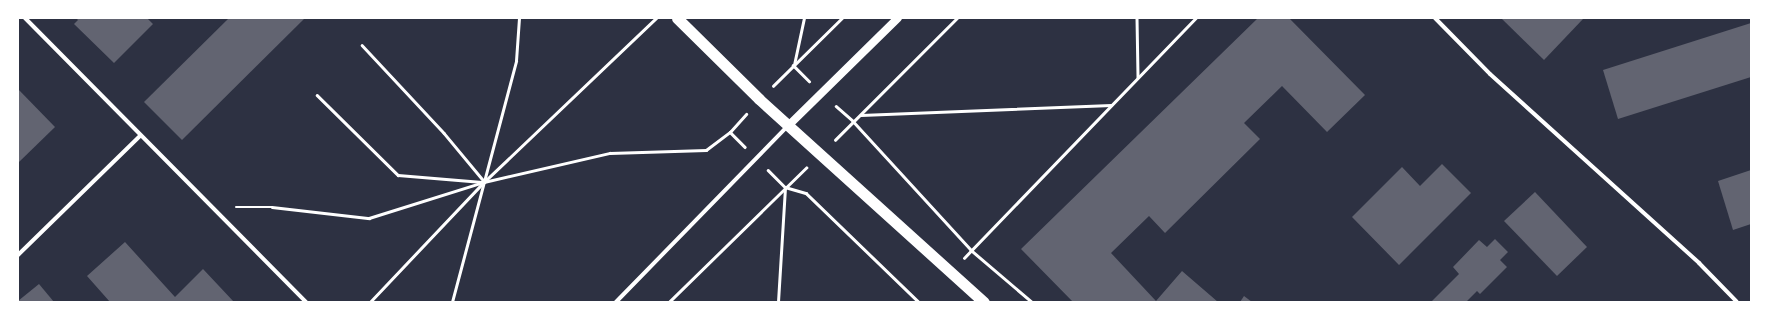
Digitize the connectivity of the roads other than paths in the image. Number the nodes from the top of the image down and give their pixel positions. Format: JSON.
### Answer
{"nodes":[{"id":1,"x":25,"y":18,"type":"edge"},
{"id":2,"x":676,"y":18,"type":"edge"},
{"id":3,"x":898,"y":18,"type":"edge"},
{"id":4,"x":1435,"y":18,"type":"edge"},
{"id":5,"x":788,"y":126,"type":"junction"},
{"id":6,"x":140,"y":136,"type":"junction"},
{"id":7,"x":18,"y":255,"type":"edge"},
{"id":8,"x":306,"y":302,"type":"edge"},
{"id":9,"x":616,"y":302,"type":"edge"},
{"id":10,"x":984,"y":302,"type":"edge"},
{"id":11,"x":1737,"y":302,"type":"edge"}],
"edges":[{"from":1,"to":6,"type":"street"},
{"from":2,"to":5,"type":"highway"},
{"from":3,"to":5,"type":"main road"},
{"from":4,"to":11,"type":"street"},
{"from":5,"to":9,"type":"street"},
{"from":5,"to":10,"type":"highway"},
{"from":6,"to":7,"type":"street"},
{"from":6,"to":8,"type":"street"}]}
